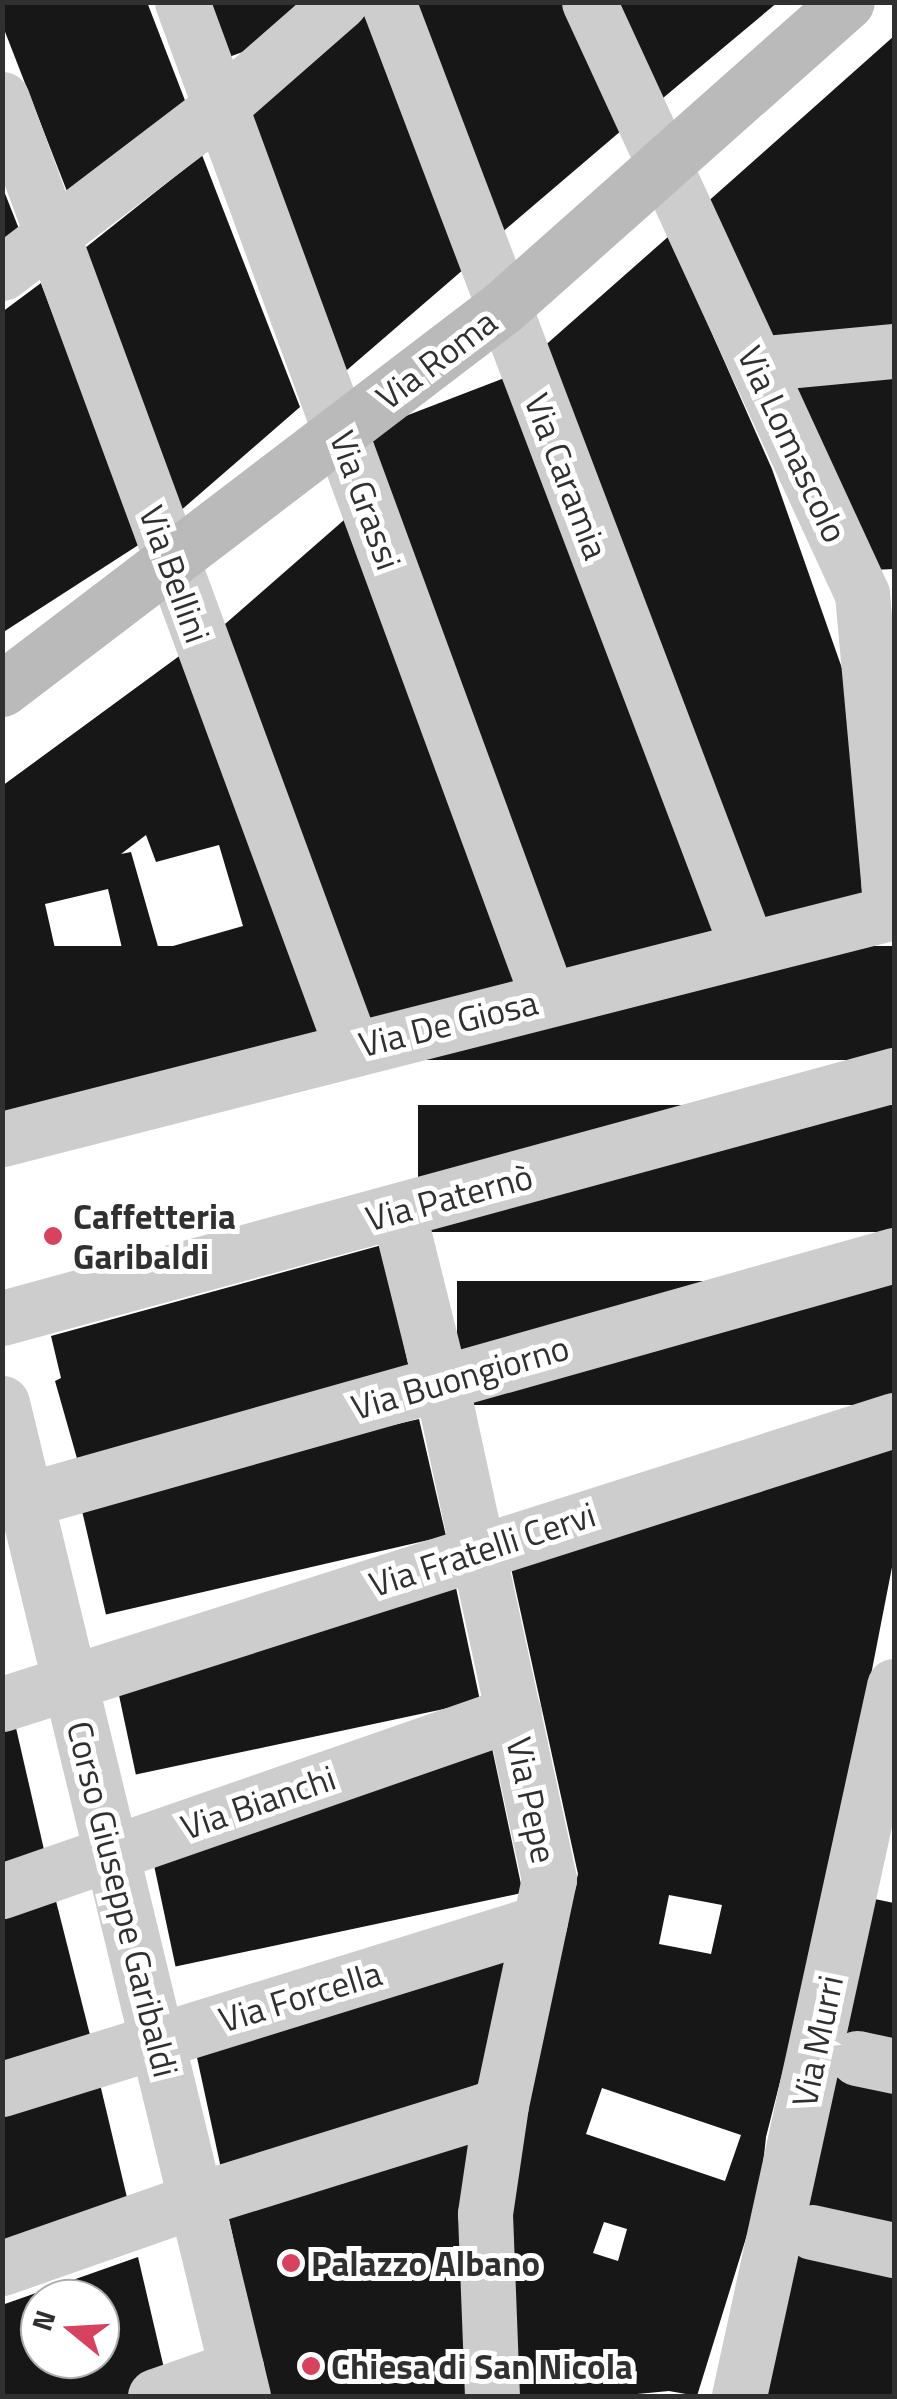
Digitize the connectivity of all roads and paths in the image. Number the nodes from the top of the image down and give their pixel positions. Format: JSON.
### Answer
{"nodes":[{"id":1,"x":182,"y":2,"type":"edge"},
{"id":2,"x":340,"y":2,"type":"edge"},
{"id":3,"x":388,"y":2,"type":"edge"},
{"id":4,"x":589,"y":2,"type":"edge"},
{"id":5,"x":848,"y":2,"type":"edge"},
{"id":6,"x":2,"y":99,"type":"edge"},
{"id":7,"x":220,"y":106,"type":"junction"},
{"id":8,"x":665,"y":166,"type":"junction"},
{"id":9,"x":52,"y":238,"type":"junction"},
{"id":10,"x":2,"y":272,"type":"edge"},
{"id":11,"x":502,"y":308,"type":"junction"},
{"id":12,"x":894,"y":351,"type":"edge"},
{"id":13,"x":756,"y":364,"type":"junction"},
{"id":14,"x":341,"y":431,"type":"junction"},
{"id":15,"x":170,"y":562,"type":"junction"},
{"id":16,"x":878,"y":593,"type":"edge"},
{"id":17,"x":2,"y":689,"type":"edge"},
{"id":18,"x":892,"y":913,"type":"edge"},
{"id":19,"x":748,"y":949,"type":"junction"},
{"id":20,"x":548,"y":998,"type":"junction"},
{"id":21,"x":352,"y":1048,"type":"junction"},
{"id":22,"x":894,"y":1075,"type":"edge"},
{"id":23,"x":2,"y":1140,"type":"edge"},
{"id":24,"x":398,"y":1211,"type":"junction"},
{"id":25,"x":894,"y":1255,"type":"edge"},
{"id":26,"x":2,"y":1318,"type":"edge"},
{"id":27,"x":440,"y":1383,"type":"junction"},
{"id":28,"x":2,"y":1402,"type":"edge"},
{"id":29,"x":894,"y":1420,"type":"edge"},
{"id":30,"x":26,"y":1500,"type":"junction"},
{"id":31,"x":478,"y":1550,"type":"junction"},
{"id":32,"x":70,"y":1680,"type":"junction"},
{"id":33,"x":894,"y":1687,"type":"edge"},
{"id":34,"x":2,"y":1704,"type":"edge"},
{"id":35,"x":514,"y":1713,"type":"junction"},
{"id":36,"x":112,"y":1852,"type":"junction"},
{"id":37,"x":875,"y":1875,"type":"edge"},
{"id":38,"x":2,"y":1891,"type":"edge"},
{"id":39,"x":540,"y":1922,"type":"junction"},
{"id":40,"x":157,"y":2040,"type":"junction"},
{"id":41,"x":2,"y":2089,"type":"edge"},
{"id":42,"x":501,"y":2105,"type":"junction"},
{"id":43,"x":196,"y":2200,"type":"junction"},
{"id":44,"x":812,"y":2232,"type":"dead end"},
{"id":45,"x":894,"y":2250,"type":"edge"},
{"id":46,"x":2,"y":2268,"type":"edge"},
{"id":47,"x":240,"y":2382,"type":"edge"},
{"id":48,"x":155,"y":2396,"type":"edge"},
{"id":49,"x":492,"y":2396,"type":"edge"},
{"id":50,"x":739,"y":2396,"type":"edge"}],
"edges":[{"from":1,"to":7,"type":"street","name":"Via Grassi"},
{"from":2,"to":7,"type":"street"},
{"from":3,"to":11,"type":"street","name":"Via Caramia"},
{"from":4,"to":8,"type":"street","name":"Via Lomascolo"},
{"from":5,"to":8,"type":"street","name":"Via Roma"},
{"from":6,"to":9,"type":"street","name":"Via Bellini"},
{"from":7,"to":9,"type":"street"},
{"from":7,"to":14,"type":"street","name":"Via Grassi"},
{"from":8,"to":11,"type":"street","name":"Via Roma"},
{"from":8,"to":13,"type":"street","name":"Via Lomascolo"},
{"from":9,"to":10,"type":"street"},
{"from":9,"to":15,"type":"street","name":"Via Bellini"},
{"from":11,"to":14,"type":"street","name":"Via Roma"},
{"from":11,"to":19,"type":"street","name":"Via Caramia"},
{"from":12,"to":13,"type":"street"},
{"from":13,"to":16,"type":"street","name":"Via Lomascolo"},
{"from":14,"to":15,"type":"street","name":"Via Roma"},
{"from":14,"to":20,"type":"street","name":"Via Grassi"},
{"from":15,"to":17,"type":"street","name":"Via Roma"},
{"from":15,"to":21,"type":"street","name":"Via Bellini"},
{"from":16,"to":18,"type":"street","name":"Via Lomascolo"},
{"from":18,"to":19,"type":"street","name":"Via De Giosa"},
{"from":19,"to":20,"type":"street","name":"Via De Giosa"},
{"from":20,"to":21,"type":"street","name":"Via De Giosa"},
{"from":21,"to":23,"type":"street","name":"Via De Giosa"},
{"from":22,"to":24,"type":"street","name":"Via Paternò"},
{"from":24,"to":26,"type":"street","name":"Via Paternò"},
{"from":24,"to":27,"type":"street","name":"Via Pepe"},
{"from":25,"to":27,"type":"street","name":"Via Buongiorno"},
{"from":27,"to":30,"type":"street","name":"Via Buongiorno"},
{"from":27,"to":31,"type":"street","name":"Via Pepe"},
{"from":28,"to":30,"type":"street","name":"Corso Giuseppe Garibaldi"},
{"from":29,"to":31,"type":"street","name":"Via Fratelli Cervi"},
{"from":30,"to":32,"type":"street","name":"Corso Giuseppe Garibaldi"},
{"from":31,"to":32,"type":"street","name":"Via Fratelli Cervi"},
{"from":31,"to":35,"type":"street","name":"Via Pepe"},
{"from":32,"to":34,"type":"street","name":"Via Fratelli Cervi"},
{"from":32,"to":36,"type":"street","name":"Corso Giuseppe Garibaldi"},
{"from":33,"to":37,"type":"street","name":"Via Murri"},
{"from":35,"to":36,"type":"street","name":"Via Bianchi"},
{"from":35,"to":39,"type":"street","name":"Via Pepe"},
{"from":36,"to":38,"type":"street","name":"Via Bianchi"},
{"from":36,"to":40,"type":"street","name":"Corso Giuseppe Garibaldi"},
{"from":37,"to":50,"type":"street","name":"Via Murri"},
{"from":39,"to":40,"type":"street","name":"Via Forcella"},
{"from":39,"to":42,"type":"street","name":"Via Pepe"},
{"from":40,"to":41,"type":"street","name":"Via Forcella"},
{"from":40,"to":43,"type":"street","name":"Corso Giuseppe Garibaldi"},
{"from":42,"to":43,"type":"street"},
{"from":42,"to":49,"type":"street","name":"Via Pepe"},
{"from":43,"to":46,"type":"street"},
{"from":43,"to":47,"type":"street","name":"Corso Giuseppe Garibaldi"},
{"from":44,"to":45,"type":"street"},
{"from":47,"to":48,"type":"street"}]}
